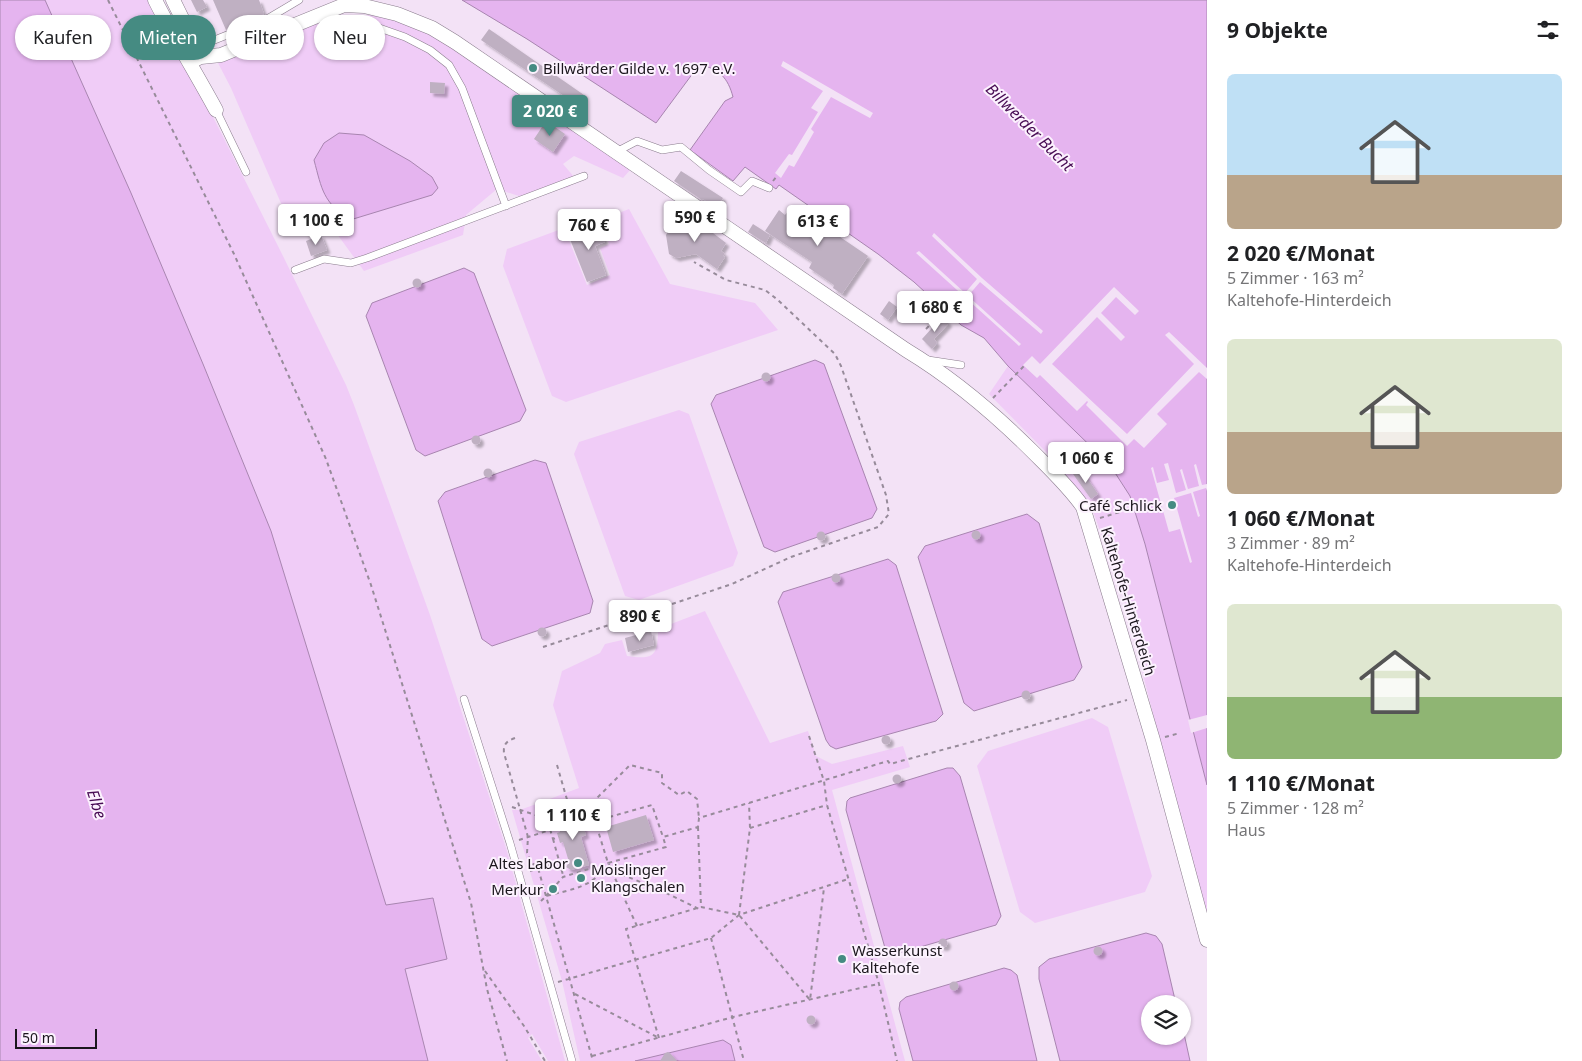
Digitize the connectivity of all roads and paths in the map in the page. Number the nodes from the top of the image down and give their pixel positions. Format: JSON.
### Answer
{"nodes":[{"id":1,"x":108,"y":0,"type":"edge"},
{"id":2,"x":156,"y":0,"type":"edge"},
{"id":3,"x":173,"y":0,"type":"edge"},
{"id":4,"x":299,"y":0,"type":"edge"},
{"id":5,"x":163,"y":15,"type":"edge"},
{"id":6,"x":179,"y":15,"type":"edge"},
{"id":7,"x":385,"y":30,"type":"edge"},
{"id":8,"x":216,"y":39,"type":"edge"},
{"id":9,"x":216,"y":55,"type":"edge"},
{"id":10,"x":196,"y":60,"type":"edge"},
{"id":11,"x":216,"y":110,"type":"joint"},
{"id":12,"x":616,"y":152,"type":"junction"},
{"id":13,"x":246,"y":172,"type":"dead end"},
{"id":14,"x":584,"y":176,"type":"dead end"},
{"id":15,"x":768,"y":188,"type":"dead end"},
{"id":16,"x":506,"y":206,"type":"junction"},
{"id":17,"x":694,"y":262,"type":"dead end"},
{"id":18,"x":295,"y":270,"type":"dead end"},
{"id":19,"x":960,"y":293,"type":"dead end"},
{"id":20,"x":926,"y":328,"type":"dead end"},
{"id":21,"x":921,"y":359,"type":"junction"},
{"id":22,"x":961,"y":365,"type":"dead end"},
{"id":23,"x":1024,"y":366,"type":"dead end"},
{"id":24,"x":989,"y":402,"type":"dead end"},
{"id":25,"x":1160,"y":500,"type":"dead end"},
{"id":26,"x":1098,"y":519,"type":"dead end"},
{"id":27,"x":543,"y":647,"type":"dead end"},
{"id":28,"x":1140,"y":696,"type":"junction"},
{"id":29,"x":464,"y":699,"type":"dead end"},
{"id":30,"x":1180,"y":733,"type":"dead end"},
{"id":31,"x":809,"y":736,"type":"dead end"},
{"id":32,"x":515,"y":738,"type":"dead end"},
{"id":33,"x":1153,"y":740,"type":"junction"},
{"id":34,"x":557,"y":765,"type":"dead end"},
{"id":35,"x":824,"y":781,"type":"junction"},
{"id":36,"x":749,"y":802,"type":"junction"},
{"id":37,"x":828,"y":805,"type":"junction"},
{"id":38,"x":512,"y":807,"type":"dead end"},
{"id":39,"x":520,"y":810,"type":"junction"},
{"id":40,"x":571,"y":811,"type":"junction"},
{"id":41,"x":700,"y":818,"type":"junction"},
{"id":42,"x":547,"y":819,"type":"junction"},
{"id":43,"x":698,"y":827,"type":"junction"},
{"id":44,"x":750,"y":828,"type":"junction"},
{"id":45,"x":550,"y":830,"type":"junction"},
{"id":46,"x":528,"y":837,"type":"junction"},
{"id":47,"x":663,"y":837,"type":"junction"},
{"id":48,"x":559,"y":838,"type":"dead end"},
{"id":49,"x":553,"y":839,"type":"junction"},
{"id":50,"x":510,"y":843,"type":"junction"},
{"id":51,"x":560,"y":862,"type":"junction"},
{"id":52,"x":608,"y":863,"type":"junction"},
{"id":53,"x":538,"y":868,"type":"junction"},
{"id":54,"x":530,"y":871,"type":"dead end"},
{"id":55,"x":563,"y":877,"type":"junction"},
{"id":56,"x":848,"y":879,"type":"junction"},
{"id":57,"x":824,"y":888,"type":"junction"},
{"id":58,"x":546,"y":896,"type":"junction"},
{"id":59,"x":541,"y":901,"type":"dead end"},
{"id":60,"x":700,"y":908,"type":"junction"},
{"id":61,"x":739,"y":914,"type":"junction"},
{"id":62,"x":637,"y":926,"type":"junction"},
{"id":63,"x":711,"y":938,"type":"junction"},
{"id":64,"x":1207,"y":940,"type":"edge"},
{"id":65,"x":635,"y":960,"type":"junction"},
{"id":66,"x":483,"y":969,"type":"junction"},
{"id":67,"x":570,"y":979,"type":"junction"},
{"id":68,"x":551,"y":983,"type":"junction"},
{"id":69,"x":878,"y":984,"type":"junction"},
{"id":70,"x":574,"y":994,"type":"junction"},
{"id":71,"x":810,"y":1000,"type":"junction"},
{"id":72,"x":733,"y":1017,"type":"junction"},
{"id":73,"x":659,"y":1038,"type":"junction"},
{"id":74,"x":592,"y":1056,"type":"junction"},
{"id":75,"x":507,"y":1061,"type":"edge"},
{"id":76,"x":545,"y":1061,"type":"edge"},
{"id":77,"x":572,"y":1061,"type":"edge"},
{"id":78,"x":593,"y":1061,"type":"edge"},
{"id":79,"x":744,"y":1061,"type":"edge"},
{"id":80,"x":897,"y":1061,"type":"edge"}],
"edges":[{"from":1,"to":66,"type":"path"},
{"from":2,"to":5,"type":"street"},
{"from":3,"to":6,"type":"street"},
{"from":4,"to":8,"type":"lane"},
{"from":7,"to":16,"type":"lane"},
{"from":9,"to":12,"type":"street","name":"Kaltehofe-Hinterdeich"},
{"from":10,"to":11,"type":"street"},
{"from":11,"to":13,"type":"lane"},
{"from":12,"to":15,"type":"lane"},
{"from":12,"to":21,"type":"street","name":"Kaltehofe-Hinterdeich"},
{"from":14,"to":16,"type":"lane"},
{"from":16,"to":18,"type":"lane"},
{"from":17,"to":27,"type":"path"},
{"from":19,"to":20,"type":"path"},
{"from":21,"to":22,"type":"lane"},
{"from":21,"to":28,"type":"street","name":"Kaltehofe-Hinterdeich"},
{"from":23,"to":24,"type":"path"},
{"from":25,"to":26,"type":"path"},
{"from":28,"to":33,"type":"street","name":"Kaltehofe-Hinterdeich"},
{"from":28,"to":35,"type":"path"},
{"from":29,"to":50,"type":"lane"},
{"from":30,"to":33,"type":"path"},
{"from":31,"to":35,"type":"path"},
{"from":32,"to":39,"type":"path"},
{"from":33,"to":64,"type":"street","name":"Kaltehofe-Hinterdeich"},
{"from":34,"to":40,"type":"path"},
{"from":35,"to":36,"type":"path"},
{"from":35,"to":37,"type":"path"},
{"from":36,"to":41,"type":"path"},
{"from":36,"to":44,"type":"path"},
{"from":37,"to":44,"type":"path"},
{"from":37,"to":56,"type":"path"},
{"from":38,"to":39,"type":"path"},
{"from":39,"to":42,"type":"path"},
{"from":39,"to":46,"type":"path"},
{"from":40,"to":41,"type":"path"},
{"from":40,"to":42,"type":"path"},
{"from":41,"to":43,"type":"path"},
{"from":42,"to":45,"type":"path"},
{"from":43,"to":47,"type":"path"},
{"from":43,"to":60,"type":"path"},
{"from":44,"to":61,"type":"path"},
{"from":45,"to":46,"type":"path"},
{"from":45,"to":49,"type":"path"},
{"from":46,"to":50,"type":"path"},
{"from":46,"to":53,"type":"path"},
{"from":47,"to":52,"type":"path"},
{"from":47,"to":52,"type":"path"},
{"from":48,"to":49,"type":"path"},
{"from":49,"to":51,"type":"path"},
{"from":50,"to":68,"type":"lane"},
{"from":51,"to":53,"type":"path"},
{"from":51,"to":55,"type":"path"},
{"from":52,"to":55,"type":"path"},
{"from":52,"to":58,"type":"path"},
{"from":52,"to":60,"type":"path"},
{"from":52,"to":62,"type":"path"},
{"from":53,"to":54,"type":"path"},
{"from":53,"to":58,"type":"path"},
{"from":55,"to":58,"type":"path"},
{"from":56,"to":57,"type":"path"},
{"from":56,"to":69,"type":"path"},
{"from":57,"to":61,"type":"path"},
{"from":57,"to":71,"type":"path"},
{"from":58,"to":59,"type":"path"},
{"from":58,"to":67,"type":"path"},
{"from":60,"to":61,"type":"path"},
{"from":60,"to":62,"type":"path"},
{"from":61,"to":63,"type":"path"},
{"from":61,"to":71,"type":"path"},
{"from":62,"to":65,"type":"path"},
{"from":63,"to":65,"type":"path"},
{"from":63,"to":72,"type":"path"},
{"from":65,"to":67,"type":"path"},
{"from":65,"to":73,"type":"path"},
{"from":66,"to":75,"type":"path"},
{"from":66,"to":76,"type":"path"},
{"from":67,"to":68,"type":"path"},
{"from":67,"to":70,"type":"path"},
{"from":68,"to":77,"type":"lane"},
{"from":69,"to":71,"type":"path"},
{"from":69,"to":80,"type":"path"},
{"from":70,"to":73,"type":"path"},
{"from":70,"to":74,"type":"path"},
{"from":71,"to":72,"type":"path"},
{"from":72,"to":73,"type":"path"},
{"from":72,"to":79,"type":"path"},
{"from":73,"to":74,"type":"path"},
{"from":74,"to":78,"type":"path"}]}
